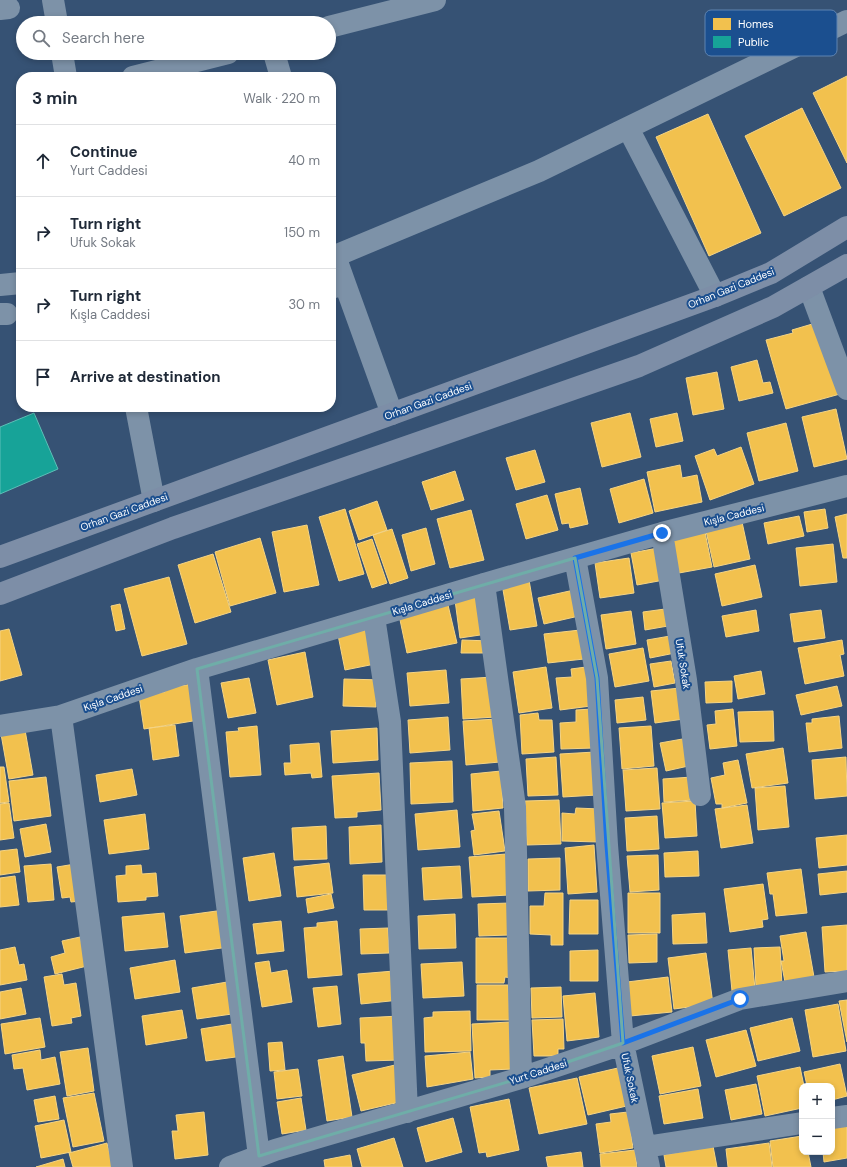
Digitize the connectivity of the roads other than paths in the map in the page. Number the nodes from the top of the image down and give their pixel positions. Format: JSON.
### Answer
{"nodes":[{"id":1,"x":53,"y":0,"type":"edge"},
{"id":2,"x":435,"y":0,"type":"edge"},
{"id":3,"x":56,"y":16,"type":"edge"},
{"id":4,"x":847,"y":21,"type":"edge"},
{"id":5,"x":336,"y":25,"type":"edge"},
{"id":6,"x":837,"y":26,"type":"edge"},
{"id":7,"x":775,"y":56,"type":"edge"},
{"id":8,"x":63,"y":60,"type":"edge"},
{"id":9,"x":200,"y":60,"type":"edge"},
{"id":10,"x":276,"y":60,"type":"edge"},
{"id":11,"x":65,"y":72,"type":"edge"},
{"id":12,"x":153,"y":72,"type":"edge"},
{"id":13,"x":280,"y":72,"type":"edge"},
{"id":14,"x":628,"y":128,"type":"junction"},
{"id":15,"x":847,"y":227,"type":"edge"},
{"id":16,"x":336,"y":256,"type":"edge"},
{"id":17,"x":847,"y":265,"type":"edge"},
{"id":18,"x":336,"y":266,"type":"edge"},
{"id":19,"x":16,"y":283,"type":"edge"},
{"id":20,"x":0,"y":285,"type":"edge"},
{"id":21,"x":338,"y":286,"type":"edge"},
{"id":22,"x":809,"y":287,"type":"junction"},
{"id":23,"x":714,"y":296,"type":"junction"},
{"id":24,"x":846,"y":386,"type":"edge"},
{"id":25,"x":137,"y":412,"type":"edge"},
{"id":26,"x":392,"y":414,"type":"junction"},
{"id":27,"x":847,"y":486,"type":"edge"},
{"id":28,"x":154,"y":501,"type":"junction"},
{"id":29,"x":662,"y":533,"type":"junction"},
{"id":30,"x":0,"y":557,"type":"edge"},
{"id":31,"x":575,"y":558,"type":"junction"},
{"id":32,"x":484,"y":584,"type":"junction"},
{"id":33,"x":0,"y":594,"type":"edge"},
{"id":34,"x":374,"y":617,"type":"junction"},
{"id":35,"x":197,"y":669,"type":"junction"},
{"id":36,"x":61,"y":716,"type":"junction"},
{"id":37,"x":0,"y":726,"type":"edge"},
{"id":38,"x":700,"y":795,"type":"dead end"},
{"id":39,"x":847,"y":980,"type":"edge"},
{"id":40,"x":623,"y":1043,"type":"junction"},
{"id":41,"x":521,"y":1078,"type":"junction"},
{"id":42,"x":407,"y":1112,"type":"junction"},
{"id":43,"x":847,"y":1116,"type":"edge"},
{"id":44,"x":835,"y":1118,"type":"edge"},
{"id":45,"x":799,"y":1124,"type":"edge"},
{"id":46,"x":259,"y":1156,"type":"junction"},
{"id":47,"x":647,"y":1157,"type":"edge"},
{"id":48,"x":122,"y":1167,"type":"edge"},
{"id":49,"x":230,"y":1167,"type":"edge"}],
"edges":[{"from":1,"to":3,"type":"street"},
{"from":2,"to":5,"type":"street"},
{"from":4,"to":6,"type":"street"},
{"from":7,"to":14,"type":"street"},
{"from":8,"to":11,"type":"street"},
{"from":9,"to":12,"type":"street"},
{"from":10,"to":13,"type":"street"},
{"from":14,"to":16,"type":"street"},
{"from":14,"to":23,"type":"street"},
{"from":15,"to":23,"type":"main road","name":"Orhan Gazi Caddesi"},
{"from":17,"to":22,"type":"main road"},
{"from":18,"to":21,"type":"street"},
{"from":19,"to":20,"type":"street"},
{"from":21,"to":26,"type":"street"},
{"from":22,"to":24,"type":"street"},
{"from":22,"to":33,"type":"main road"},
{"from":23,"to":26,"type":"main road","name":"Orhan Gazi Caddesi"},
{"from":25,"to":28,"type":"street"},
{"from":26,"to":28,"type":"main road","name":"Orhan Gazi Caddesi"},
{"from":27,"to":29,"type":"street","name":"Kışla Caddesi"},
{"from":28,"to":30,"type":"main road","name":"Orhan Gazi Caddesi"},
{"from":29,"to":31,"type":"street","name":"Kışla Caddesi"},
{"from":29,"to":38,"type":"street","name":"Ufuk Sokak"},
{"from":31,"to":32,"type":"street","name":"Kışla Caddesi"},
{"from":31,"to":40,"type":"street","name":"Ufuk Sokak"},
{"from":32,"to":34,"type":"street","name":"Kışla Caddesi"},
{"from":32,"to":41,"type":"street"},
{"from":34,"to":35,"type":"street","name":"Kışla Caddesi"},
{"from":34,"to":42,"type":"street"},
{"from":35,"to":36,"type":"street","name":"Kışla Caddesi"},
{"from":35,"to":46,"type":"street"},
{"from":36,"to":37,"type":"street","name":"Kışla Caddesi"},
{"from":36,"to":48,"type":"street"},
{"from":39,"to":40,"type":"street","name":"Yurt Caddesi"},
{"from":40,"to":41,"type":"street","name":"Yurt Caddesi"},
{"from":40,"to":47,"type":"street","name":"Ufuk Sokak"},
{"from":41,"to":42,"type":"street","name":"Yurt Caddesi"},
{"from":42,"to":46,"type":"street","name":"Yurt Caddesi"},
{"from":43,"to":44,"type":"street"},
{"from":45,"to":47,"type":"street"},
{"from":46,"to":49,"type":"street","name":"Yurt Caddesi"}]}
